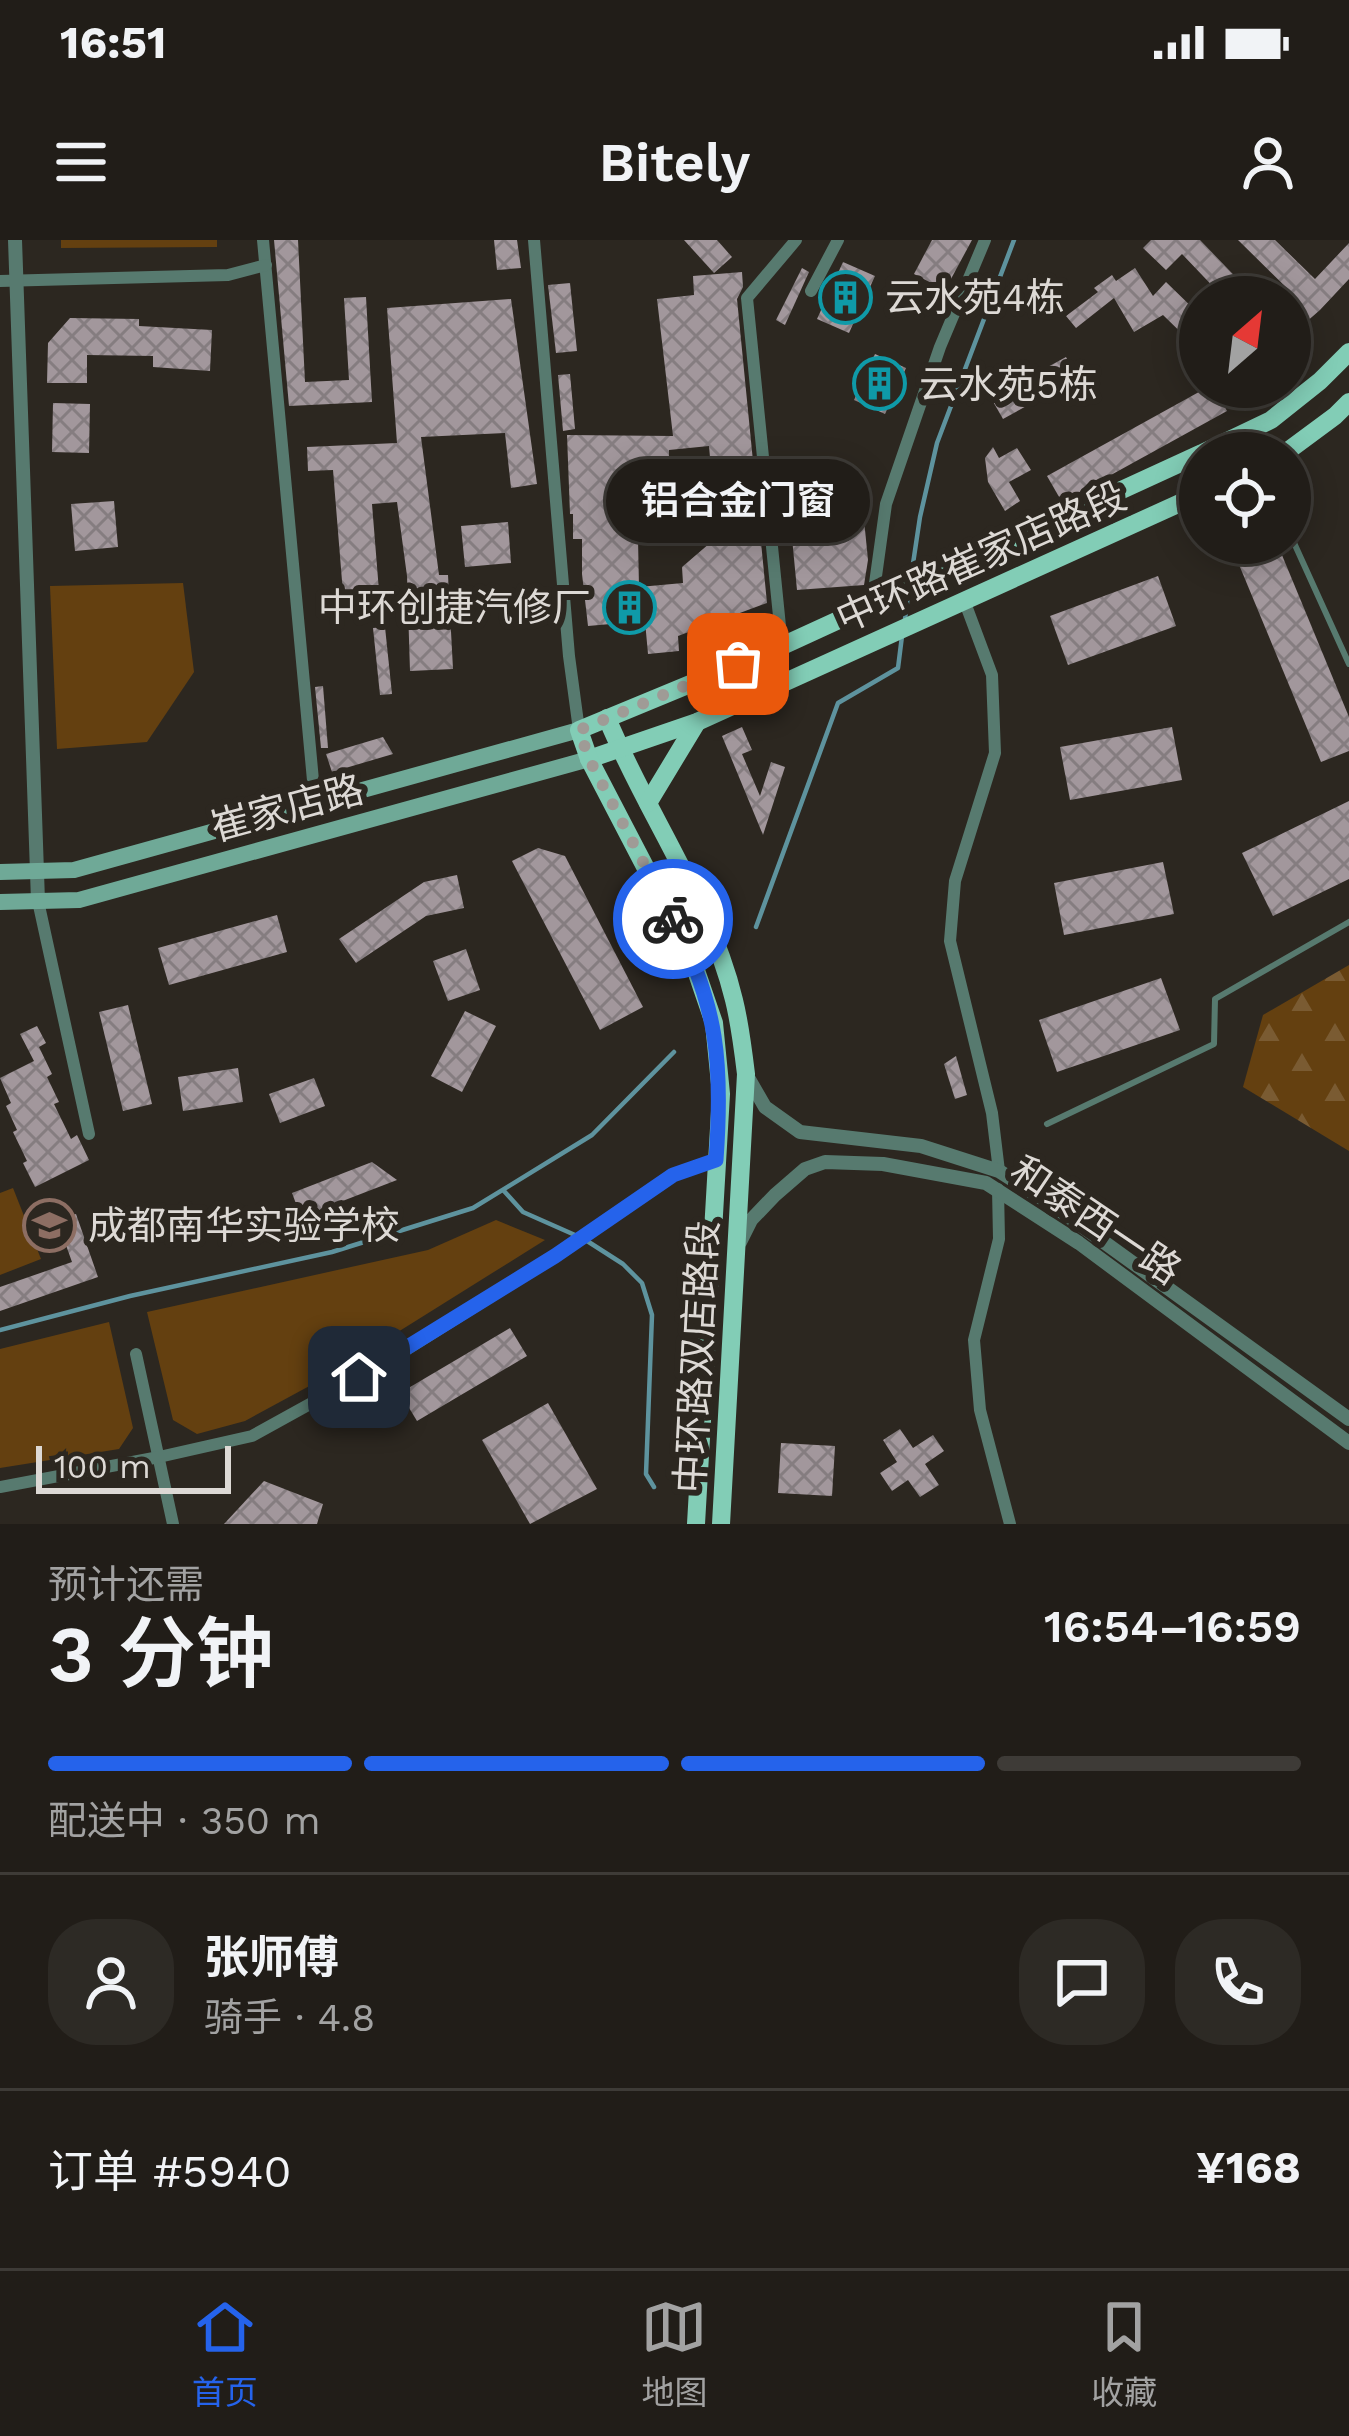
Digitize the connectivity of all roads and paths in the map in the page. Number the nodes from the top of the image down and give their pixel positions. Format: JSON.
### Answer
{"nodes":[{"id":1,"x":15,"y":240,"type":"edge"},
{"id":2,"x":263,"y":240,"type":"edge"},
{"id":3,"x":534,"y":240,"type":"edge"},
{"id":4,"x":796,"y":240,"type":"edge"},
{"id":5,"x":838,"y":240,"type":"edge"},
{"id":6,"x":985,"y":240,"type":"edge"},
{"id":7,"x":266,"y":265,"type":"junction"},
{"id":8,"x":8,"y":281,"type":"edge"},
{"id":9,"x":811,"y":291,"type":"dead end"},
{"id":10,"x":1349,"y":352,"type":"edge"},
{"id":11,"x":1349,"y":402,"type":"edge"},
{"id":12,"x":1246,"y":432,"type":"edge"},
{"id":13,"x":1311,"y":434,"type":"edge"},
{"id":14,"x":1179,"y":463,"type":"edge"},
{"id":15,"x":1179,"y":503,"type":"edge"},
{"id":16,"x":1304,"y":564,"type":"edge"},
{"id":17,"x":964,"y":600,"type":"junction"},
{"id":18,"x":877,"y":602,"type":"junction"},
{"id":19,"x":782,"y":646,"type":"junction"},
{"id":20,"x":1349,"y":664,"type":"edge"},
{"id":21,"x":608,"y":718,"type":"junction"},
{"id":22,"x":697,"y":722,"type":"junction"},
{"id":23,"x":579,"y":730,"type":"junction"},
{"id":24,"x":620,"y":749,"type":"junction"},
{"id":25,"x":589,"y":759,"type":"junction"},
{"id":26,"x":315,"y":802,"type":"junction"},
{"id":27,"x":648,"y":803,"type":"junction"},
{"id":28,"x":36,"y":871,"type":"junction"},
{"id":29,"x":0,"y":872,"type":"edge"},
{"id":30,"x":38,"y":901,"type":"junction"},
{"id":31,"x":0,"y":902,"type":"edge"},
{"id":32,"x":1349,"y":922,"type":"edge"},
{"id":33,"x":746,"y":1074,"type":"junction"},
{"id":34,"x":1047,"y":1124,"type":"dead end"},
{"id":35,"x":88,"y":1134,"type":"dead end"},
{"id":36,"x":716,"y":1160,"type":"junction"},
{"id":37,"x":999,"y":1172,"type":"junction"},
{"id":38,"x":998,"y":1190,"type":"junction"},
{"id":39,"x":735,"y":1252,"type":"junction"},
{"id":40,"x":136,"y":1354,"type":"dead end"},
{"id":41,"x":1349,"y":1419,"type":"edge"},
{"id":42,"x":1349,"y":1443,"type":"edge"},
{"id":43,"x":158,"y":1457,"type":"junction"},
{"id":44,"x":0,"y":1486,"type":"edge"},
{"id":45,"x":173,"y":1524,"type":"edge"},
{"id":46,"x":696,"y":1524,"type":"edge"},
{"id":47,"x":721,"y":1524,"type":"edge"},
{"id":48,"x":1010,"y":1524,"type":"edge"}],
"edges":[{"from":1,"to":8,"type":"street"},
{"from":2,"to":7,"type":"street"},
{"from":3,"to":23,"type":"street"},
{"from":4,"to":19,"type":"street"},
{"from":5,"to":9,"type":"street"},
{"from":6,"to":18,"type":"street"},
{"from":7,"to":8,"type":"street"},
{"from":7,"to":26,"type":"street"},
{"from":8,"to":28,"type":"street"},
{"from":10,"to":12,"type":"main road","name":"中环路崔家店路段"},
{"from":11,"to":13,"type":"main road"},
{"from":14,"to":18,"type":"main road","name":"中环路崔家店路段"},
{"from":15,"to":17,"type":"main road","name":"中环路崔家店路段"},
{"from":16,"to":20,"type":"lane"},
{"from":17,"to":22,"type":"main road","name":"中环路崔家店路段"},
{"from":17,"to":37,"type":"street"},
{"from":18,"to":19,"type":"main road","name":"中环路崔家店路段"},
{"from":19,"to":21,"type":"main road","name":"中环路崔家店路段"},
{"from":21,"to":23,"type":"main road","name":"中环路崔家店路段"},
{"from":21,"to":24,"type":"main road","name":"中环路双店路段"},
{"from":22,"to":24,"type":"main road","name":"中环路崔家店路段"},
{"from":22,"to":27,"type":"main road"},
{"from":23,"to":25,"type":"main road","name":"中环路双店路段"},
{"from":23,"to":26,"type":"main road","name":"崔家店路"},
{"from":24,"to":25,"type":"main road","name":"中环路崔家店路段"},
{"from":24,"to":27,"type":"main road","name":"中环路双店路段"},
{"from":25,"to":30,"type":"main road","name":"崔家店路"},
{"from":25,"to":36,"type":"main road","name":"中环路双店路段"},
{"from":26,"to":28,"type":"main road","name":"崔家店路"},
{"from":27,"to":33,"type":"main road","name":"中环路双店路段"},
{"from":28,"to":29,"type":"main road","name":"崔家店路"},
{"from":28,"to":30,"type":"street"},
{"from":30,"to":31,"type":"main road","name":"崔家店路"},
{"from":30,"to":35,"type":"street"},
{"from":32,"to":34,"type":"lane"},
{"from":33,"to":37,"type":"street","name":"和泰西一路"},
{"from":33,"to":39,"type":"main road","name":"中环路双店路段"},
{"from":36,"to":43,"type":"street"},
{"from":36,"to":46,"type":"main road","name":"中环路双店路段"},
{"from":37,"to":41,"type":"street","name":"和泰西一路"},
{"from":38,"to":39,"type":"street","name":"和泰西一路"},
{"from":38,"to":42,"type":"street","name":"和泰西一路"},
{"from":38,"to":48,"type":"street"},
{"from":39,"to":47,"type":"main road","name":"中环路双店路段"},
{"from":40,"to":43,"type":"street"},
{"from":43,"to":44,"type":"street"},
{"from":43,"to":45,"type":"street"}]}
